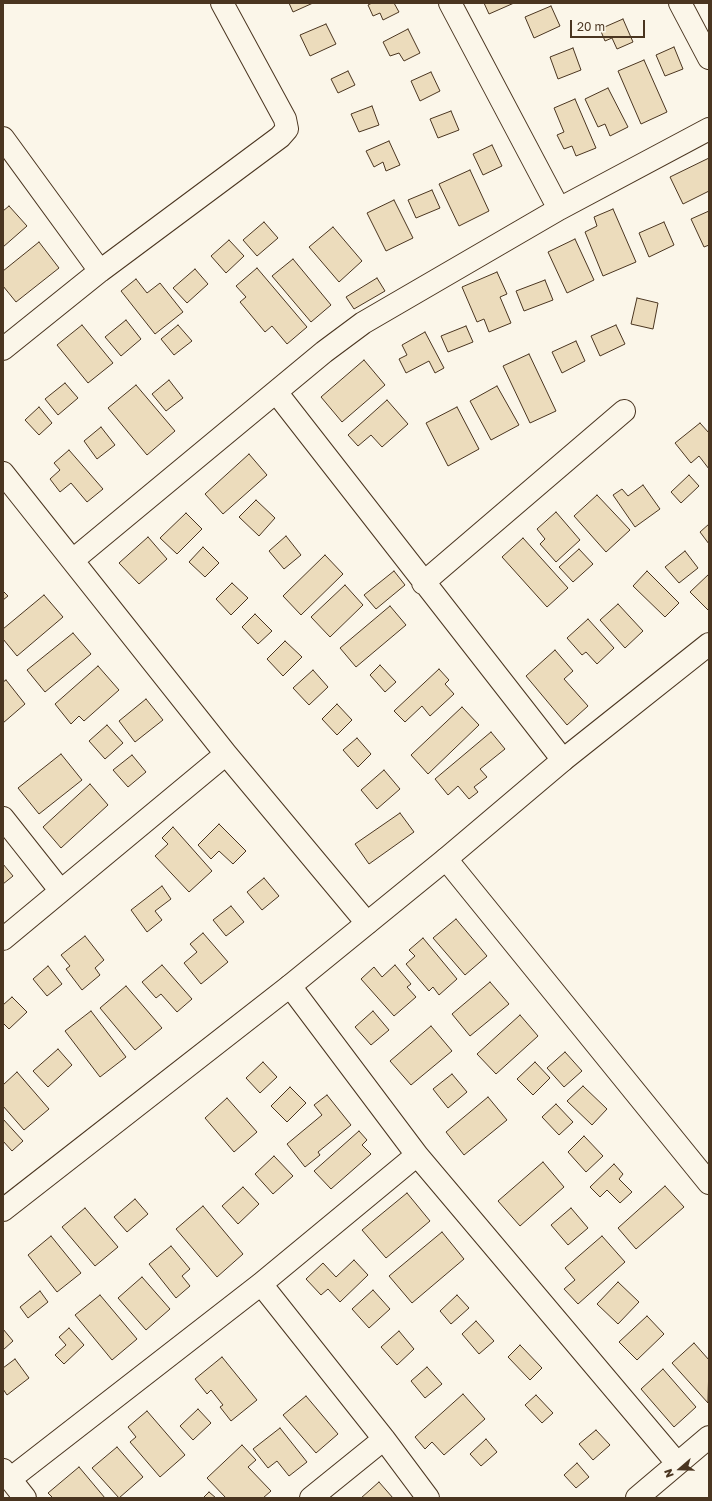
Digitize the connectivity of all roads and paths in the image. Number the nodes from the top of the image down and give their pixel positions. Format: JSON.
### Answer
{"nodes":[{"id":1,"x":222,"y":3,"type":"edge"},
{"id":2,"x":450,"y":3,"type":"edge"},
{"id":3,"x":680,"y":3,"type":"edge"},
{"id":4,"x":709,"y":58,"type":"edge"},
{"id":5,"x":709,"y":129,"type":"edge"},
{"id":6,"x":3,"y":138,"type":"edge"},
{"id":7,"x":559,"y":209,"type":"junction"},
{"id":8,"x":100,"y":271,"type":"junction"},
{"id":9,"x":3,"y":349,"type":"edge"},
{"id":10,"x":276,"y":392,"type":"junction"},
{"id":11,"x":624,"y":411,"type":"dead end"},
{"id":12,"x":3,"y":473,"type":"edge"},
{"id":13,"x":73,"y":560,"type":"junction"},
{"id":14,"x":423,"y":583,"type":"junction"},
{"id":15,"x":709,"y":644,"type":"edge"},
{"id":16,"x":226,"y":754,"type":"junction"},
{"id":17,"x":563,"y":760,"type":"junction"},
{"id":18,"x":3,"y":818,"type":"edge"},
{"id":19,"x":446,"y":859,"type":"junction"},
{"id":20,"x":60,"y":890,"type":"junction"},
{"id":21,"x":367,"y":923,"type":"junction"},
{"id":22,"x":3,"y":939,"type":"edge"},
{"id":23,"x":290,"y":986,"type":"junction"},
{"id":24,"x":417,"y":1155,"type":"junction"},
{"id":25,"x":709,"y":1184,"type":"edge"},
{"id":26,"x":3,"y":1210,"type":"edge"},
{"id":27,"x":261,"y":1284,"type":"junction"},
{"id":28,"x":709,"y":1437,"type":"edge"},
{"id":29,"x":384,"y":1440,"type":"junction"},
{"id":30,"x":677,"y":1463,"type":"junction"},
{"id":31,"x":7,"y":1475,"type":"edge"},
{"id":32,"x":25,"y":1498,"type":"edge"},
{"id":33,"x":311,"y":1498,"type":"edge"},
{"id":34,"x":428,"y":1498,"type":"edge"},
{"id":35,"x":637,"y":1498,"type":"edge"}],
"edges":[{"from":1,"to":8,"type":"street"},
{"from":2,"to":7,"type":"street"},
{"from":3,"to":4,"type":"street"},
{"from":5,"to":7,"type":"street"},
{"from":6,"to":8,"type":"street"},
{"from":7,"to":10,"type":"street"},
{"from":8,"to":9,"type":"street"},
{"from":10,"to":13,"type":"street"},
{"from":10,"to":14,"type":"street"},
{"from":11,"to":14,"type":"street"},
{"from":12,"to":13,"type":"street"},
{"from":13,"to":16,"type":"street"},
{"from":14,"to":17,"type":"street"},
{"from":15,"to":17,"type":"street"},
{"from":16,"to":20,"type":"street"},
{"from":16,"to":21,"type":"street"},
{"from":17,"to":19,"type":"street"},
{"from":18,"to":20,"type":"street"},
{"from":19,"to":21,"type":"street"},
{"from":19,"to":25,"type":"street"},
{"from":20,"to":22,"type":"street"},
{"from":21,"to":23,"type":"street"},
{"from":23,"to":24,"type":"street"},
{"from":23,"to":26,"type":"street"},
{"from":24,"to":27,"type":"street"},
{"from":24,"to":30,"type":"street"},
{"from":27,"to":29,"type":"street"},
{"from":27,"to":31,"type":"street"},
{"from":28,"to":30,"type":"street"},
{"from":29,"to":33,"type":"street"},
{"from":29,"to":34,"type":"street"},
{"from":30,"to":35,"type":"street"},
{"from":31,"to":32,"type":"street"}]}
